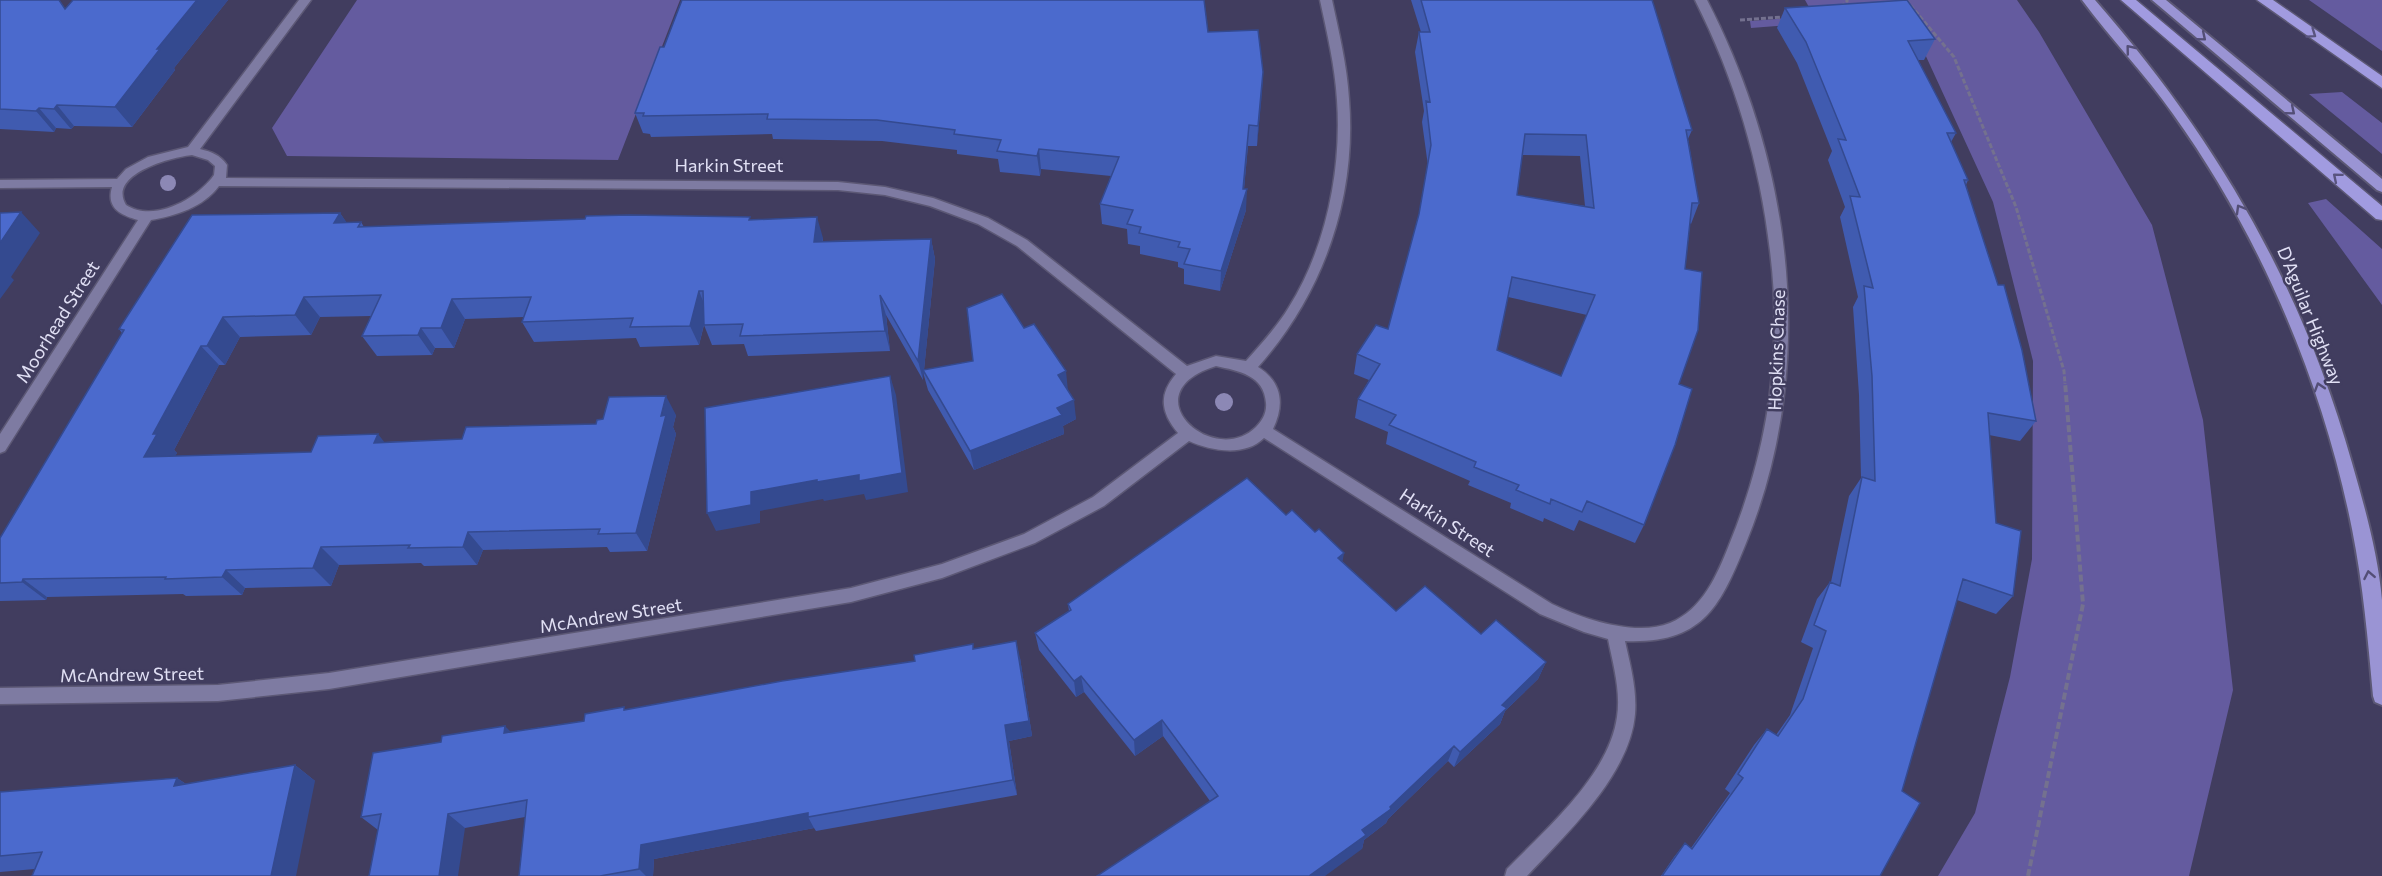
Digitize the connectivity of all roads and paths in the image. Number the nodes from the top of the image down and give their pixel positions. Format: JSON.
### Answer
{"nodes":[{"id":1,"x":305,"y":0,"type":"edge"},
{"id":2,"x":1326,"y":0,"type":"edge"},
{"id":3,"x":1701,"y":0,"type":"edge"},
{"id":4,"x":1848,"y":0,"type":"edge"},
{"id":5,"x":1906,"y":0,"type":"edge"},
{"id":6,"x":2088,"y":0,"type":"edge"},
{"id":7,"x":2128,"y":0,"type":"edge"},
{"id":8,"x":2158,"y":0,"type":"edge"},
{"id":9,"x":2264,"y":0,"type":"edge"},
{"id":10,"x":1832,"y":10,"type":"edge"},
{"id":11,"x":1788,"y":17,"type":"edge"},
{"id":12,"x":1713,"y":21,"type":"junction"},
{"id":13,"x":2382,"y":83,"type":"edge"},
{"id":14,"x":192,"y":151,"type":"junction"},
{"id":15,"x":216,"y":182,"type":"junction"},
{"id":16,"x":120,"y":183,"type":"junction"},
{"id":17,"x":0,"y":184,"type":"edge"},
{"id":18,"x":2382,"y":187,"type":"edge"},
{"id":19,"x":2382,"y":215,"type":"edge"},
{"id":20,"x":147,"y":216,"type":"junction"},
{"id":21,"x":1249,"y":367,"type":"junction"},
{"id":22,"x":1185,"y":373,"type":"junction"},
{"id":23,"x":1263,"y":430,"type":"junction"},
{"id":24,"x":1188,"y":434,"type":"junction"},
{"id":25,"x":0,"y":447,"type":"edge"},
{"id":26,"x":1615,"y":634,"type":"junction"},
{"id":27,"x":0,"y":696,"type":"edge"},
{"id":28,"x":2382,"y":696,"type":"edge"},
{"id":29,"x":1514,"y":876,"type":"edge"},
{"id":30,"x":2028,"y":876,"type":"edge"}],
"edges":[{"from":1,"to":14,"type":"street"},
{"from":2,"to":21,"type":"street"},
{"from":3,"to":12,"type":"street","name":"Hopkins Chase"},
{"from":4,"to":10,"type":"path"},
{"from":5,"to":30,"type":"path"},
{"from":28,"to":6,"type":"highway","name":"D'Aguilar Highway","one_way":true},
{"from":19,"to":7,"type":"highway","one_way":true},
{"from":8,"to":18,"type":"highway","one_way":true},
{"from":9,"to":13,"type":"highway","one_way":true},
{"from":11,"to":12,"type":"path"},
{"from":12,"to":26,"type":"street","name":"Hopkins Chase"},
{"from":14,"to":15,"type":"street"},
{"from":14,"to":16,"type":"street"},
{"from":15,"to":20,"type":"street"},
{"from":15,"to":22,"type":"street","name":"Harkin Street"},
{"from":16,"to":17,"type":"street"},
{"from":16,"to":20,"type":"street"},
{"from":20,"to":25,"type":"street","name":"Moorhead Street"},
{"from":21,"to":22,"type":"street"},
{"from":21,"to":23,"type":"street"},
{"from":22,"to":24,"type":"street"},
{"from":23,"to":24,"type":"street"},
{"from":23,"to":26,"type":"street","name":"Harkin Street"},
{"from":24,"to":27,"type":"street","name":"McAndrew Street"},
{"from":26,"to":29,"type":"street"}]}
